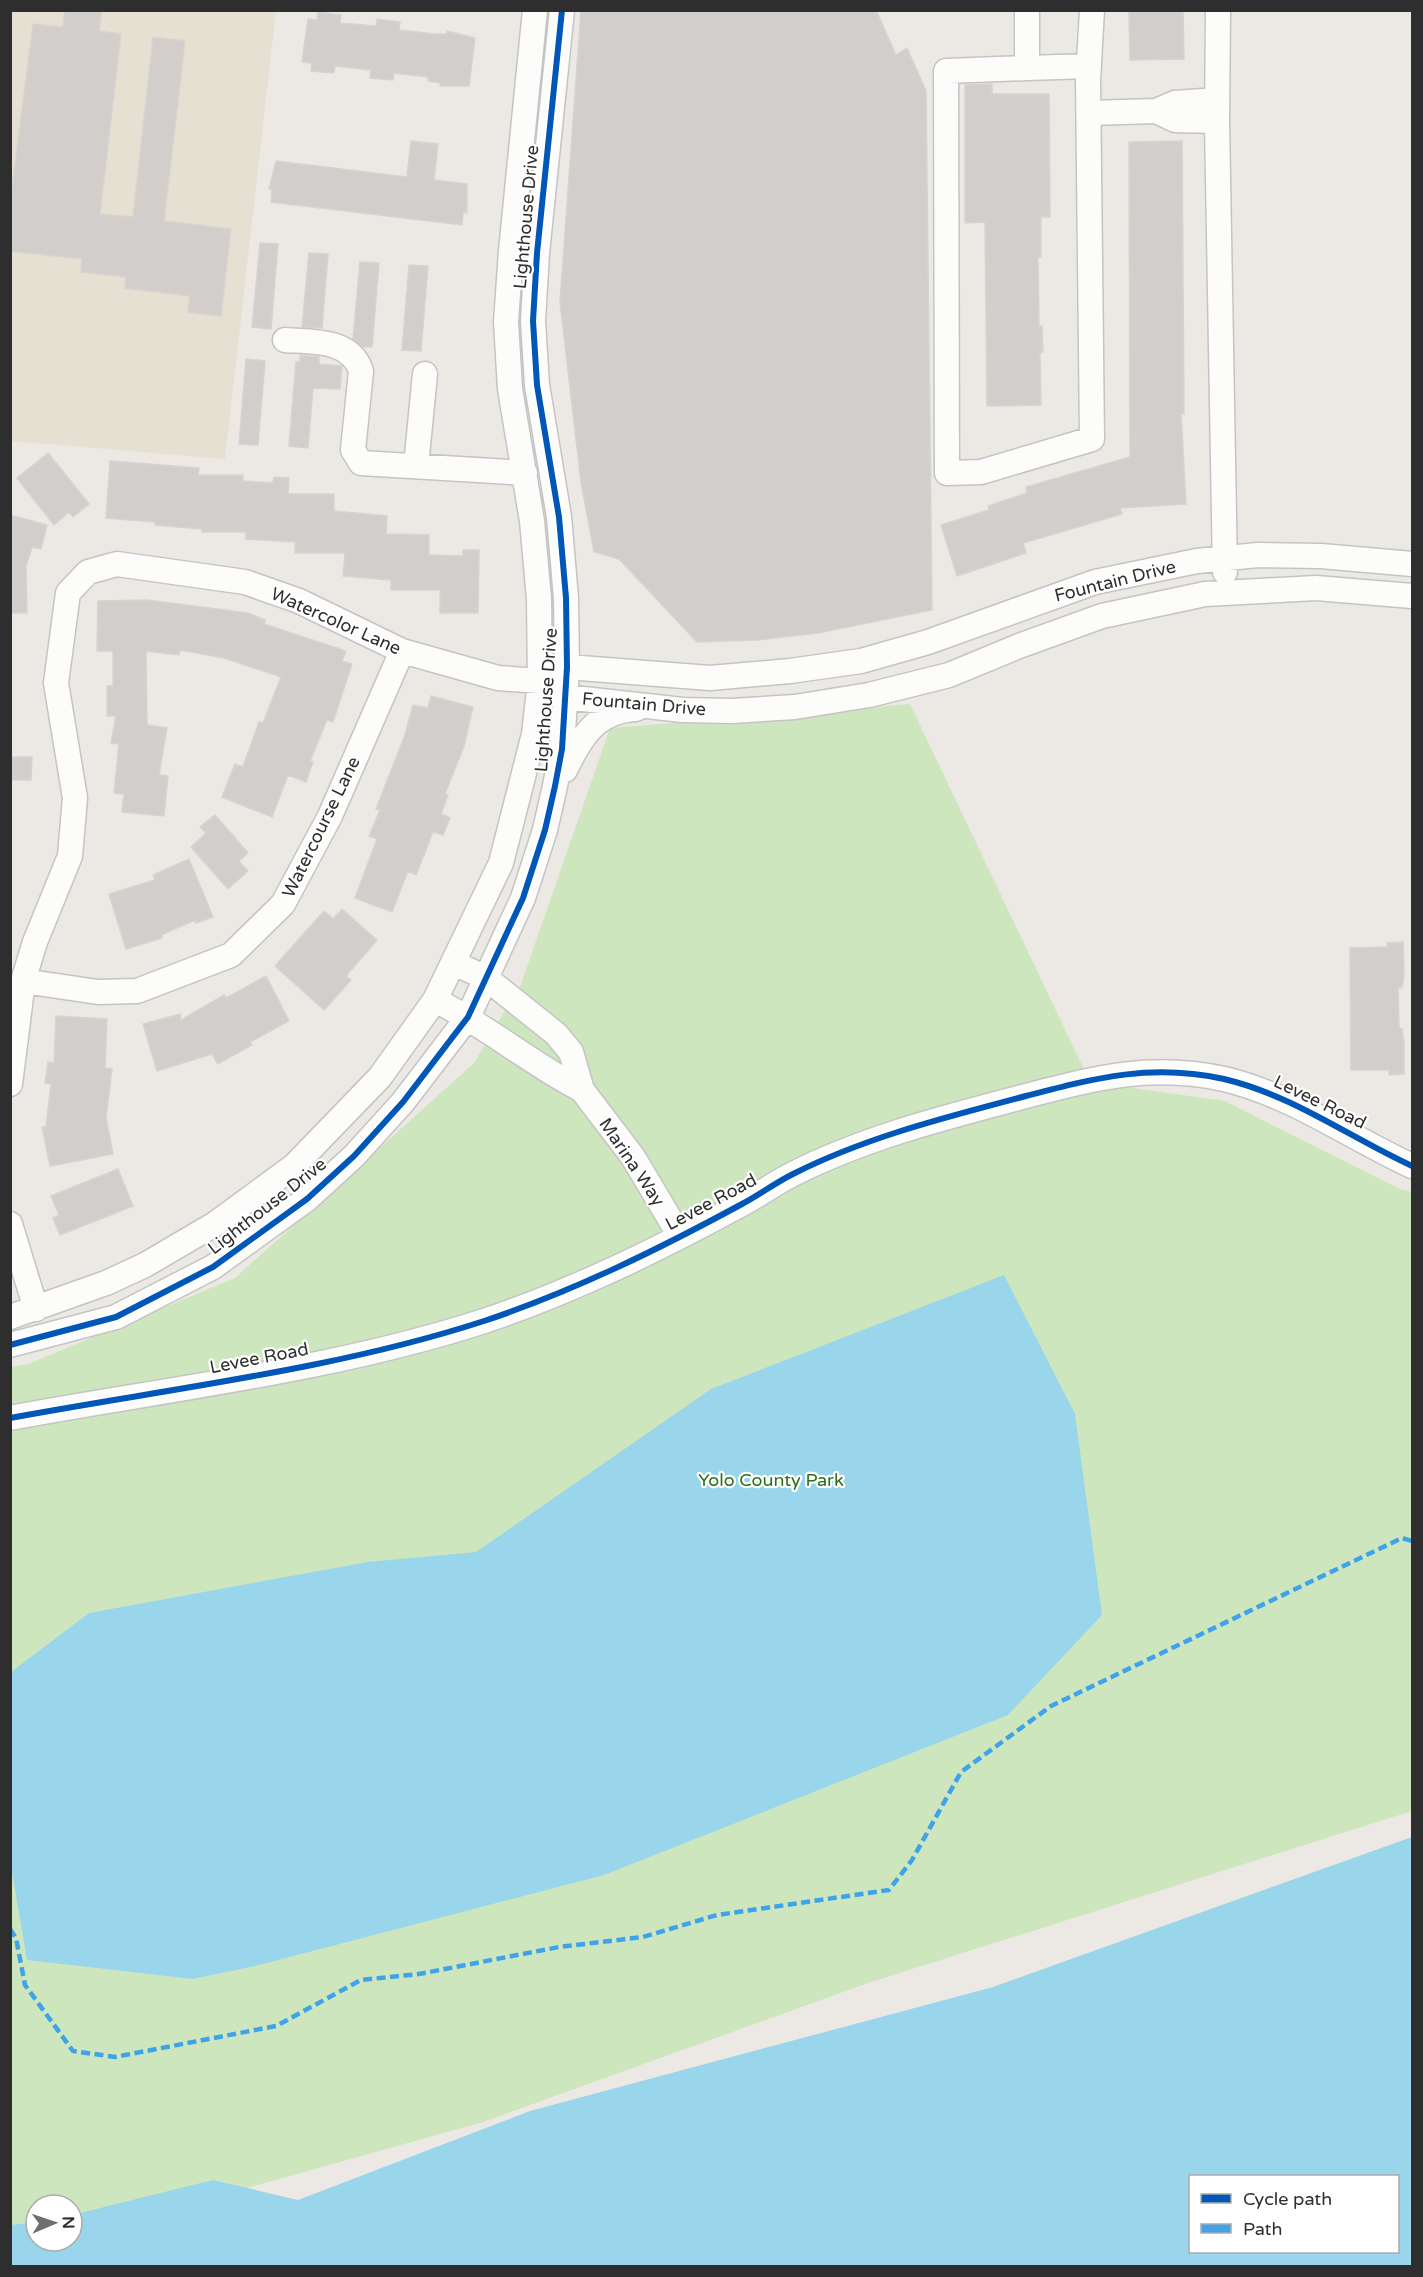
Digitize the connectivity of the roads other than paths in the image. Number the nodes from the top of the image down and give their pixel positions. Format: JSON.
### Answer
{"nodes":[{"id":1,"x":535,"y":10,"type":"edge"},
{"id":2,"x":562,"y":10,"type":"edge"},
{"id":3,"x":1027,"y":10,"type":"edge"},
{"id":4,"x":1092,"y":10,"type":"edge"},
{"id":5,"x":1218,"y":10,"type":"edge"},
{"id":6,"x":1089,"y":66,"type":"junction"},
{"id":7,"x":1027,"y":68,"type":"junction"},
{"id":8,"x":1217,"y":111,"type":"junction"},
{"id":9,"x":1089,"y":114,"type":"junction"},
{"id":10,"x":285,"y":339,"type":"dead end"},
{"id":11,"x":425,"y":374,"type":"dead end"},
{"id":12,"x":416,"y":466,"type":"junction"},
{"id":13,"x":525,"y":473,"type":"junction"},
{"id":14,"x":1224,"y":558,"type":"junction"},
{"id":15,"x":1413,"y":564,"type":"edge"},
{"id":16,"x":1227,"y":592,"type":"junction"},
{"id":17,"x":1413,"y":596,"type":"edge"},
{"id":18,"x":402,"y":651,"type":"junction"},
{"id":19,"x":567,"y":667,"type":"junction"},
{"id":20,"x":540,"y":681,"type":"junction"},
{"id":21,"x":565,"y":697,"type":"junction"},
{"id":22,"x":659,"y":707,"type":"junction"},
{"id":23,"x":554,"y":793,"type":"junction"},
{"id":24,"x":454,"y":963,"type":"junction"},
{"id":25,"x":486,"y":978,"type":"junction"},
{"id":26,"x":23,"y":981,"type":"junction"},
{"id":27,"x":435,"y":1000,"type":"junction"},
{"id":28,"x":468,"y":1017,"type":"junction"},
{"id":29,"x":10,"y":1084,"type":"edge"},
{"id":30,"x":582,"y":1090,"type":"junction"},
{"id":31,"x":1413,"y":1166,"type":"edge"},
{"id":32,"x":10,"y":1224,"type":"edge"},
{"id":33,"x":680,"y":1236,"type":"junction"},
{"id":34,"x":36,"y":1309,"type":"junction"},
{"id":35,"x":10,"y":1317,"type":"edge"},
{"id":36,"x":10,"y":1345,"type":"edge"},
{"id":37,"x":10,"y":1418,"type":"edge"}],
"edges":[{"from":1,"to":13,"type":"street","name":"Lighthouse Drive"},
{"from":2,"to":19,"type":"street","name":"Lighthouse Drive"},
{"from":3,"to":7,"type":"street"},
{"from":4,"to":6,"type":"street"},
{"from":5,"to":8,"type":"street"},
{"from":6,"to":7,"type":"street"},
{"from":6,"to":9,"type":"street"},
{"from":7,"to":9,"type":"street"},
{"from":8,"to":9,"type":"street"},
{"from":8,"to":14,"type":"street"},
{"from":10,"to":12,"type":"street"},
{"from":11,"to":12,"type":"street"},
{"from":12,"to":13,"type":"street"},
{"from":13,"to":20,"type":"street","name":"Lighthouse Drive"},
{"from":14,"to":15,"type":"street","name":"Fountain Drive"},
{"from":14,"to":16,"type":"street"},
{"from":14,"to":19,"type":"street","name":"Fountain Drive"},
{"from":16,"to":17,"type":"street","name":"Fountain Drive"},
{"from":16,"to":22,"type":"street","name":"Fountain Drive"},
{"from":18,"to":20,"type":"street","name":"Watercolor Lane"},
{"from":18,"to":26,"type":"street","name":"Watercourse Lane"},
{"from":18,"to":26,"type":"street","name":"Watercolor Lane"},
{"from":19,"to":20,"type":"street","name":"Fountain Drive"},
{"from":19,"to":21,"type":"street","name":"Lighthouse Drive"},
{"from":20,"to":21,"type":"street","name":"Fountain Drive"},
{"from":20,"to":24,"type":"street","name":"Lighthouse Drive"},
{"from":21,"to":22,"type":"street","name":"Fountain Drive"},
{"from":21,"to":23,"type":"street","name":"Lighthouse Drive"},
{"from":22,"to":23,"type":"street"},
{"from":23,"to":25,"type":"street","name":"Lighthouse Drive"},
{"from":24,"to":25,"type":"street","name":"Marina Way"},
{"from":24,"to":27,"type":"street","name":"Lighthouse Drive"},
{"from":25,"to":28,"type":"street","name":"Lighthouse Drive"},
{"from":25,"to":30,"type":"street","name":"Marina Way"},
{"from":26,"to":29,"type":"street","name":"Watercolor Lane"},
{"from":27,"to":28,"type":"street","name":"Marina Way"},
{"from":27,"to":34,"type":"street","name":"Lighthouse Drive"},
{"from":28,"to":30,"type":"street","name":"Marina Way"},
{"from":28,"to":36,"type":"street","name":"Lighthouse Drive"},
{"from":30,"to":33,"type":"street","name":"Marina Way"},
{"from":31,"to":33,"type":"street","name":"Levee Road"},
{"from":32,"to":34,"type":"street"},
{"from":33,"to":37,"type":"street","name":"Levee Road"},
{"from":34,"to":35,"type":"street","name":"Lighthouse Drive"}]}
